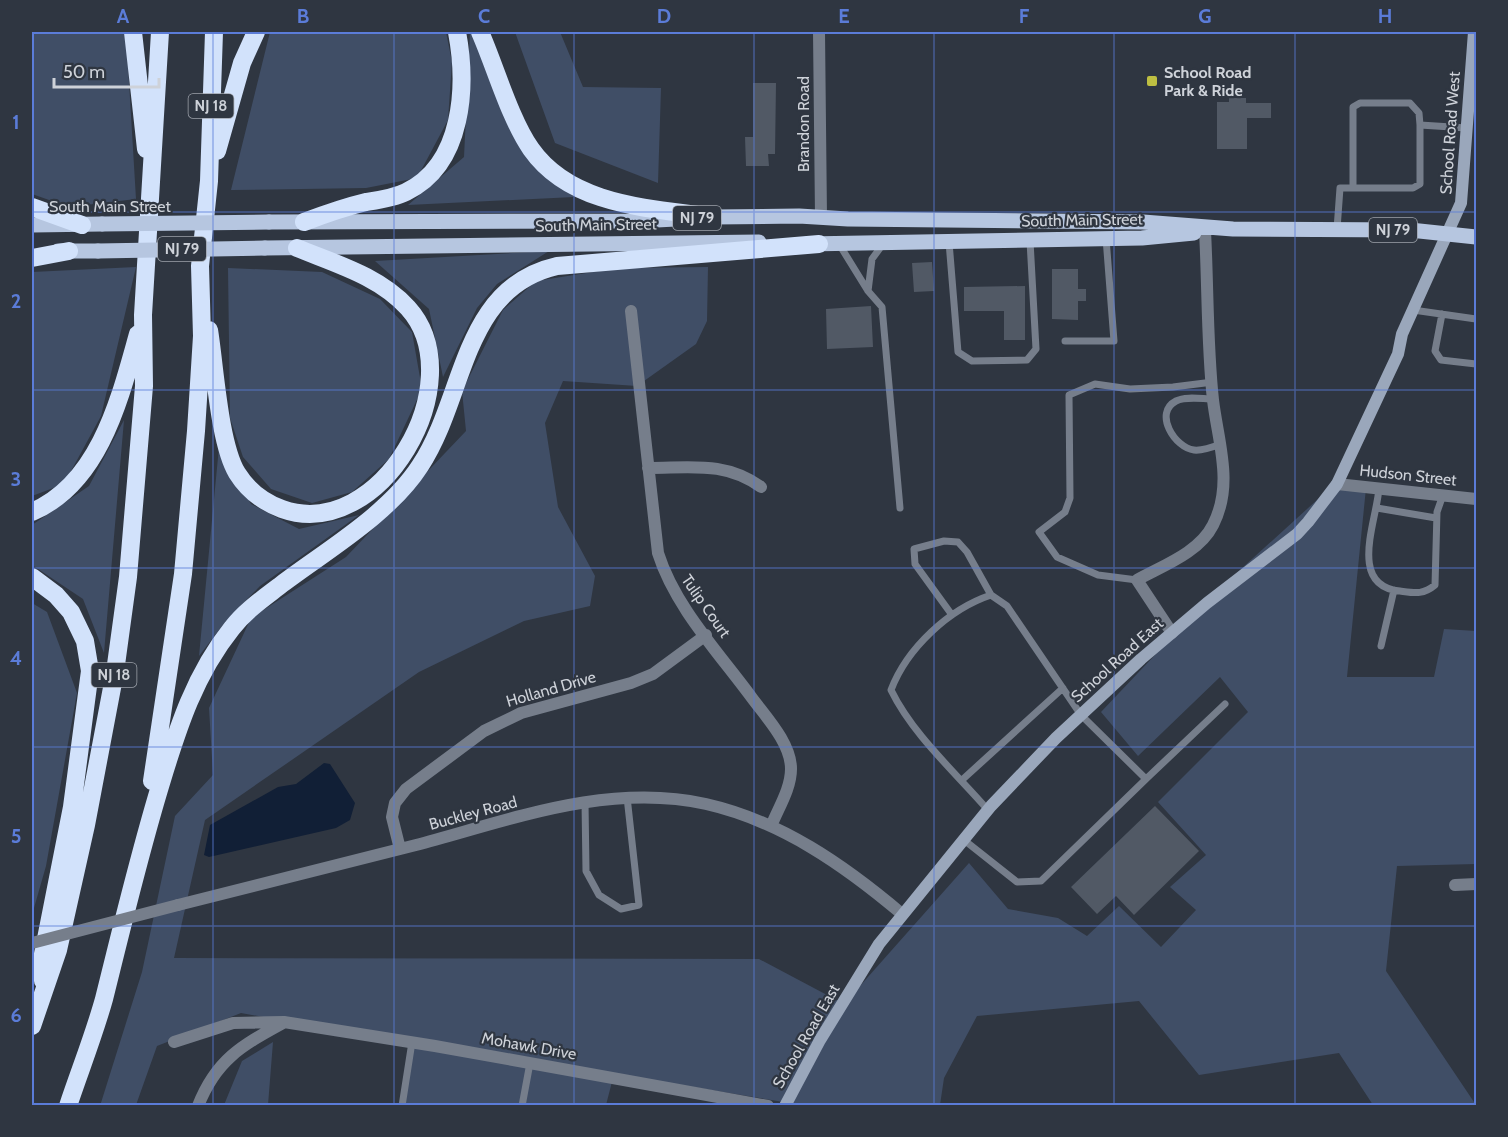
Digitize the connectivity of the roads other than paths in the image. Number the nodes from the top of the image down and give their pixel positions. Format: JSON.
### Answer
{"nodes":[{"id":1,"x":133,"y":32,"type":"edge"},
{"id":2,"x":160,"y":32,"type":"edge"},
{"id":3,"x":214,"y":32,"type":"edge"},
{"id":4,"x":256,"y":32,"type":"edge"},
{"id":5,"x":457,"y":32,"type":"edge"},
{"id":6,"x":480,"y":32,"type":"edge"},
{"id":7,"x":819,"y":32,"type":"edge"},
{"id":8,"x":1474,"y":32,"type":"edge"},
{"id":9,"x":1473,"y":94,"type":"edge"},
{"id":10,"x":1420,"y":125,"type":"junction"},
{"id":11,"x":1467,"y":128,"type":"junction"},
{"id":12,"x":149,"y":180,"type":"junction"},
{"id":13,"x":209,"y":182,"type":"junction"},
{"id":14,"x":1353,"y":188,"type":"junction"},
{"id":15,"x":32,"y":207,"type":"edge"},
{"id":16,"x":713,"y":217,"type":"junction"},
{"id":17,"x":821,"y":217,"type":"junction"},
{"id":18,"x":304,"y":222,"type":"junction"},
{"id":19,"x":32,"y":225,"type":"edge"},
{"id":20,"x":82,"y":225,"type":"junction"},
{"id":21,"x":1233,"y":229,"type":"junction"},
{"id":22,"x":1337,"y":230,"type":"junction"},
{"id":23,"x":1205,"y":231,"type":"junction"},
{"id":24,"x":1448,"y":234,"type":"junction"},
{"id":25,"x":1476,"y":237,"type":"edge"},
{"id":26,"x":1106,"y":238,"type":"junction"},
{"id":27,"x":1030,"y":239,"type":"junction"},
{"id":28,"x":949,"y":240,"type":"junction"},
{"id":29,"x":884,"y":242,"type":"junction"},
{"id":30,"x":819,"y":244,"type":"junction"},
{"id":31,"x":839,"y":244,"type":"junction"},
{"id":32,"x":297,"y":248,"type":"junction"},
{"id":33,"x":32,"y":251,"type":"edge"},
{"id":34,"x":69,"y":251,"type":"junction"},
{"id":35,"x":32,"y":258,"type":"edge"},
{"id":36,"x":200,"y":266,"type":"junction"},
{"id":37,"x":868,"y":291,"type":"junction"},
{"id":38,"x":1413,"y":310,"type":"junction"},
{"id":39,"x":631,"y":311,"type":"dead end"},
{"id":40,"x":1442,"y":314,"type":"junction"},
{"id":41,"x":143,"y":315,"type":"junction"},
{"id":42,"x":1476,"y":319,"type":"edge"},
{"id":43,"x":1065,"y":341,"type":"dead end"},
{"id":44,"x":1476,"y":364,"type":"edge"},
{"id":45,"x":1213,"y":382,"type":"junction"},
{"id":46,"x":1213,"y":399,"type":"junction"},
{"id":47,"x":1221,"y":444,"type":"junction"},
{"id":48,"x":648,"y":468,"type":"junction"},
{"id":49,"x":1337,"y":484,"type":"junction"},
{"id":50,"x":761,"y":487,"type":"dead end"},
{"id":51,"x":1379,"y":488,"type":"junction"},
{"id":52,"x":1443,"y":495,"type":"junction"},
{"id":53,"x":1476,"y":499,"type":"edge"},
{"id":54,"x":900,"y":508,"type":"dead end"},
{"id":55,"x":1377,"y":508,"type":"junction"},
{"id":56,"x":32,"y":512,"type":"edge"},
{"id":57,"x":1436,"y":518,"type":"junction"},
{"id":58,"x":32,"y":577,"type":"edge"},
{"id":59,"x":1137,"y":580,"type":"junction"},
{"id":60,"x":1394,"y":590,"type":"junction"},
{"id":61,"x":991,"y":595,"type":"junction"},
{"id":62,"x":952,"y":615,"type":"junction"},
{"id":63,"x":1172,"y":633,"type":"junction"},
{"id":64,"x":706,"y":635,"type":"junction"},
{"id":65,"x":1381,"y":646,"type":"dead end"},
{"id":66,"x":1063,"y":688,"type":"junction"},
{"id":67,"x":1225,"y":704,"type":"dead end"},
{"id":68,"x":1081,"y":715,"type":"junction"},
{"id":69,"x":1146,"y":779,"type":"junction"},
{"id":70,"x":962,"y":780,"type":"junction"},
{"id":71,"x":627,"y":797,"type":"junction"},
{"id":72,"x":585,"y":802,"type":"junction"},
{"id":73,"x":988,"y":810,"type":"junction"},
{"id":74,"x":772,"y":825,"type":"junction"},
{"id":75,"x":964,"y":840,"type":"junction"},
{"id":76,"x":141,"y":848,"type":"junction"},
{"id":77,"x":400,"y":849,"type":"junction"},
{"id":78,"x":1476,"y":884,"type":"edge"},
{"id":79,"x":1455,"y":885,"type":"dead end"},
{"id":80,"x":902,"y":914,"type":"junction"},
{"id":81,"x":32,"y":943,"type":"edge"},
{"id":82,"x":43,"y":988,"type":"junction"},
{"id":83,"x":284,"y":1022,"type":"junction"},
{"id":84,"x":32,"y":1026,"type":"edge"},
{"id":85,"x":174,"y":1042,"type":"dead end"},
{"id":86,"x":412,"y":1042,"type":"junction"},
{"id":87,"x":530,"y":1063,"type":"junction"},
{"id":88,"x":68,"y":1106,"type":"edge"},
{"id":89,"x":198,"y":1106,"type":"edge"},
{"id":90,"x":402,"y":1106,"type":"edge"},
{"id":91,"x":522,"y":1106,"type":"edge"},
{"id":92,"x":768,"y":1106,"type":"edge"},
{"id":93,"x":785,"y":1106,"type":"edge"}],
"edges":[{"from":1,"to":12,"type":"highway"},
{"from":2,"to":12,"type":"highway","number":"NJ 18"},
{"from":3,"to":13,"type":"highway","number":"NJ 18"},
{"from":4,"to":13,"type":"highway"},
{"from":5,"to":18,"type":"highway"},
{"from":6,"to":16,"type":"highway"},
{"from":7,"to":17,"type":"street","name":"Brandon Road"},
{"from":8,"to":9,"type":"street","name":"School Road West"},
{"from":9,"to":11,"type":"street","name":"School Road West"},
{"from":10,"to":11,"type":"lane"},
{"from":10,"to":14,"type":"lane"},
{"from":10,"to":14,"type":"lane"},
{"from":11,"to":24,"type":"street","name":"School Road West"},
{"from":12,"to":41,"type":"highway","number":"NJ 18"},
{"from":13,"to":36,"type":"highway","number":"NJ 18"},
{"from":14,"to":22,"type":"lane"},
{"from":15,"to":20,"type":"highway"},
{"from":16,"to":17,"type":"main road","name":"South Main Street","number":"NJ 79"},
{"from":16,"to":18,"type":"main road","name":"South Main Street","number":"NJ 79"},
{"from":17,"to":21,"type":"main road","name":"South Main Street","number":"NJ 79"},
{"from":18,"to":20,"type":"main road","name":"South Main Street","number":"NJ 79","bridge":true},
{"from":19,"to":20,"type":"main road","name":"South Main Street","number":"NJ 79"},
{"from":21,"to":22,"type":"main road","name":"South Main Street","number":"NJ 79"},
{"from":21,"to":23,"type":"main road","name":"South Main Street","number":"NJ 79"},
{"from":22,"to":24,"type":"main road","name":"South Main Street","number":"NJ 79"},
{"from":23,"to":26,"type":"main road","name":"South Main Street","number":"NJ 79"},
{"from":23,"to":45,"type":"street"},
{"from":24,"to":25,"type":"main road","number":"NJ 79"},
{"from":24,"to":38,"type":"street","name":"School Road East"},
{"from":26,"to":27,"type":"main road","name":"South Main Street","number":"NJ 79"},
{"from":26,"to":43,"type":"lane"},
{"from":27,"to":28,"type":"main road","name":"South Main Street","number":"NJ 79"},
{"from":27,"to":28,"type":"lane"},
{"from":28,"to":29,"type":"main road","name":"South Main Street","number":"NJ 79"},
{"from":29,"to":31,"type":"main road","name":"South Main Street","number":"NJ 79"},
{"from":29,"to":37,"type":"lane"},
{"from":30,"to":31,"type":"main road","name":"South Main Street","number":"NJ 79"},
{"from":30,"to":32,"type":"main road","name":"South Main Street","number":"NJ 79"},
{"from":30,"to":76,"type":"highway"},
{"from":31,"to":37,"type":"lane"},
{"from":32,"to":34,"type":"main road","name":"South Main Street","number":"NJ 79","bridge":true},
{"from":32,"to":36,"type":"highway"},
{"from":33,"to":34,"type":"main road","name":"South Main Street","number":"NJ 79"},
{"from":34,"to":35,"type":"highway"},
{"from":36,"to":76,"type":"highway","number":"NJ 18"},
{"from":37,"to":54,"type":"lane"},
{"from":38,"to":40,"type":"lane"},
{"from":38,"to":49,"type":"street","name":"School Road East"},
{"from":39,"to":48,"type":"street","name":"Tulip Court"},
{"from":40,"to":42,"type":"lane"},
{"from":40,"to":44,"type":"lane"},
{"from":41,"to":56,"type":"highway"},
{"from":41,"to":82,"type":"highway","number":"NJ 18"},
{"from":45,"to":46,"type":"street"},
{"from":45,"to":59,"type":"lane"},
{"from":46,"to":47,"type":"street"},
{"from":46,"to":47,"type":"lane"},
{"from":47,"to":59,"type":"street"},
{"from":48,"to":50,"type":"street"},
{"from":48,"to":64,"type":"street","name":"Tulip Court"},
{"from":49,"to":51,"type":"street","name":"Hudson Street"},
{"from":49,"to":63,"type":"street","name":"School Road East"},
{"from":51,"to":52,"type":"street","name":"Hudson Street"},
{"from":51,"to":55,"type":"lane"},
{"from":52,"to":53,"type":"street","name":"Hudson Street"},
{"from":52,"to":57,"type":"lane"},
{"from":55,"to":57,"type":"lane"},
{"from":55,"to":60,"type":"lane"},
{"from":57,"to":60,"type":"lane"},
{"from":58,"to":82,"type":"highway"},
{"from":59,"to":63,"type":"street"},
{"from":60,"to":65,"type":"lane"},
{"from":61,"to":62,"type":"lane"},
{"from":61,"to":62,"type":"lane"},
{"from":61,"to":66,"type":"lane"},
{"from":62,"to":70,"type":"lane"},
{"from":63,"to":68,"type":"street","name":"School Road East"},
{"from":64,"to":74,"type":"street","name":"Tulip Court"},
{"from":64,"to":77,"type":"street","name":"Holland Drive"},
{"from":66,"to":68,"type":"lane"},
{"from":66,"to":70,"type":"lane"},
{"from":67,"to":69,"type":"lane"},
{"from":68,"to":69,"type":"lane"},
{"from":68,"to":73,"type":"street","name":"School Road East"},
{"from":69,"to":75,"type":"lane"},
{"from":70,"to":73,"type":"lane"},
{"from":71,"to":72,"type":"street","name":"Buckley Road"},
{"from":71,"to":72,"type":"lane"},
{"from":71,"to":74,"type":"street","name":"Buckley Road"},
{"from":72,"to":77,"type":"street","name":"Buckley Road"},
{"from":73,"to":75,"type":"street","name":"School Road East"},
{"from":74,"to":80,"type":"street","name":"Buckley Road"},
{"from":75,"to":80,"type":"street","name":"School Road East"},
{"from":76,"to":88,"type":"highway","number":"NJ 18"},
{"from":77,"to":81,"type":"street","name":"Buckley Road","bridge":true},
{"from":78,"to":79,"type":"street"},
{"from":80,"to":93,"type":"street","name":"School Road East"},
{"from":82,"to":84,"type":"highway","number":"NJ 18"},
{"from":83,"to":85,"type":"street","name":"Mohawk Drive"},
{"from":83,"to":86,"type":"street","name":"Mohawk Drive"},
{"from":83,"to":89,"type":"street"},
{"from":86,"to":87,"type":"street","name":"Mohawk Drive"},
{"from":86,"to":90,"type":"lane"},
{"from":87,"to":91,"type":"lane"},
{"from":87,"to":92,"type":"street","name":"Mohawk Drive"}]}
